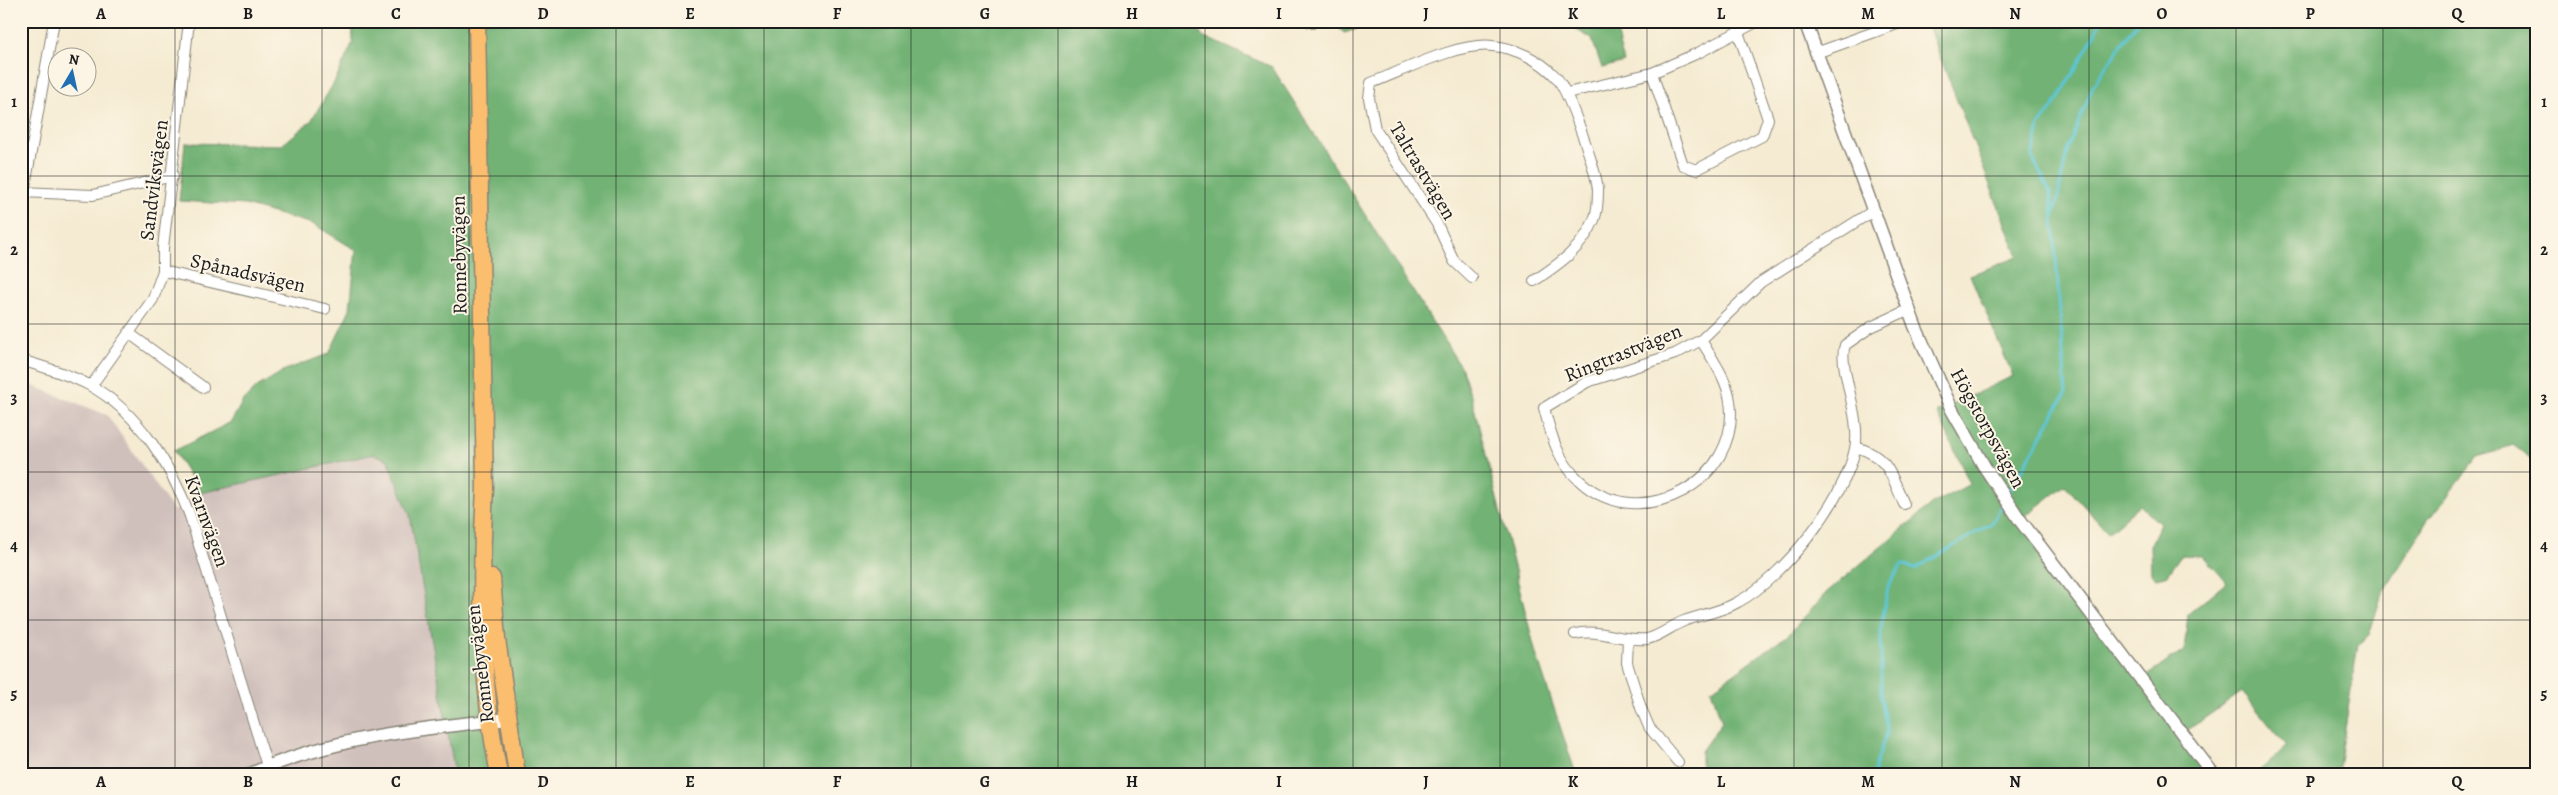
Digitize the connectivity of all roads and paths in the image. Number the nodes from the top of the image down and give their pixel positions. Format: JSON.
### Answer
{"nodes":[{"id":1,"x":54,"y":21,"type":"edge"},
{"id":2,"x":189,"y":21,"type":"edge"},
{"id":3,"x":477,"y":21,"type":"edge"},
{"id":4,"x":1758,"y":21,"type":"edge"},
{"id":5,"x":1805,"y":21,"type":"edge"},
{"id":6,"x":1905,"y":21,"type":"edge"},
{"id":7,"x":1738,"y":32,"type":"junction"},
{"id":8,"x":1816,"y":53,"type":"junction"},
{"id":9,"x":1652,"y":73,"type":"junction"},
{"id":10,"x":1566,"y":93,"type":"junction"},
{"id":11,"x":173,"y":176,"type":"junction"},
{"id":12,"x":22,"y":192,"type":"edge"},
{"id":13,"x":1873,"y":211,"type":"junction"},
{"id":14,"x":163,"y":271,"type":"junction"},
{"id":15,"x":1472,"y":278,"type":"dead end"},
{"id":16,"x":1534,"y":281,"type":"dead end"},
{"id":17,"x":1910,"y":309,"type":"junction"},
{"id":18,"x":325,"y":310,"type":"dead end"},
{"id":19,"x":130,"y":334,"type":"junction"},
{"id":20,"x":1701,"y":340,"type":"junction"},
{"id":21,"x":21,"y":360,"type":"edge"},
{"id":22,"x":91,"y":386,"type":"junction"},
{"id":23,"x":203,"y":387,"type":"dead end"},
{"id":24,"x":1856,"y":447,"type":"junction"},
{"id":25,"x":484,"y":488,"type":"junction"},
{"id":26,"x":1904,"y":504,"type":"dead end"},
{"id":27,"x":1575,"y":634,"type":"dead end"},
{"id":28,"x":1628,"y":638,"type":"junction"},
{"id":29,"x":508,"y":719,"type":"junction"},
{"id":30,"x":490,"y":721,"type":"junction"},
{"id":31,"x":1678,"y":762,"type":"dead end"},
{"id":32,"x":268,"y":766,"type":"junction"},
{"id":33,"x":251,"y":774,"type":"edge"},
{"id":34,"x":499,"y":774,"type":"edge"},
{"id":35,"x":517,"y":774,"type":"edge"},
{"id":36,"x":2213,"y":774,"type":"edge"}],
"edges":[{"from":1,"to":12,"type":"street"},
{"from":2,"to":11,"type":"street","name":"Sandviksvägen"},
{"from":3,"to":25,"type":"main road","name":"Ronnebyvägen"},
{"from":4,"to":7,"type":"street"},
{"from":5,"to":8,"type":"street","name":"Högstorpsvägen"},
{"from":6,"to":8,"type":"street"},
{"from":7,"to":9,"type":"street"},
{"from":7,"to":9,"type":"street"},
{"from":8,"to":13,"type":"street","name":"Högstorpsvägen"},
{"from":9,"to":10,"type":"street"},
{"from":10,"to":15,"type":"street","name":"Taltrastvägen"},
{"from":10,"to":16,"type":"street"},
{"from":11,"to":12,"type":"street"},
{"from":11,"to":14,"type":"street","name":"Sandviksvägen"},
{"from":13,"to":17,"type":"street","name":"Högstorpsvägen"},
{"from":13,"to":20,"type":"street","name":"Ringtrastvägen"},
{"from":14,"to":18,"type":"street","name":"Spånadsvägen"},
{"from":14,"to":19,"type":"street","name":"Sandviksvägen"},
{"from":17,"to":24,"type":"street"},
{"from":17,"to":36,"type":"street","name":"Högstorpsvägen"},
{"from":19,"to":22,"type":"street","name":"Sandviksvägen"},
{"from":19,"to":23,"type":"street"},
{"from":20,"to":20,"type":"street","name":"Ringtrastvägen"},
{"from":21,"to":22,"type":"street","name":"Kvarnvägen"},
{"from":22,"to":32,"type":"street","name":"Kvarnvägen"},
{"from":24,"to":26,"type":"street"},
{"from":24,"to":28,"type":"street"},
{"from":25,"to":29,"type":"main road","name":"Ronnebyvägen"},
{"from":25,"to":30,"type":"main road","name":"Ronnebyvägen"},
{"from":27,"to":28,"type":"street"},
{"from":28,"to":31,"type":"street"},
{"from":29,"to":30,"type":"street"},
{"from":29,"to":35,"type":"main road","name":"Ronnebyvägen"},
{"from":30,"to":32,"type":"street"},
{"from":30,"to":34,"type":"main road","name":"Ronnebyvägen"},
{"from":32,"to":33,"type":"street"}]}
